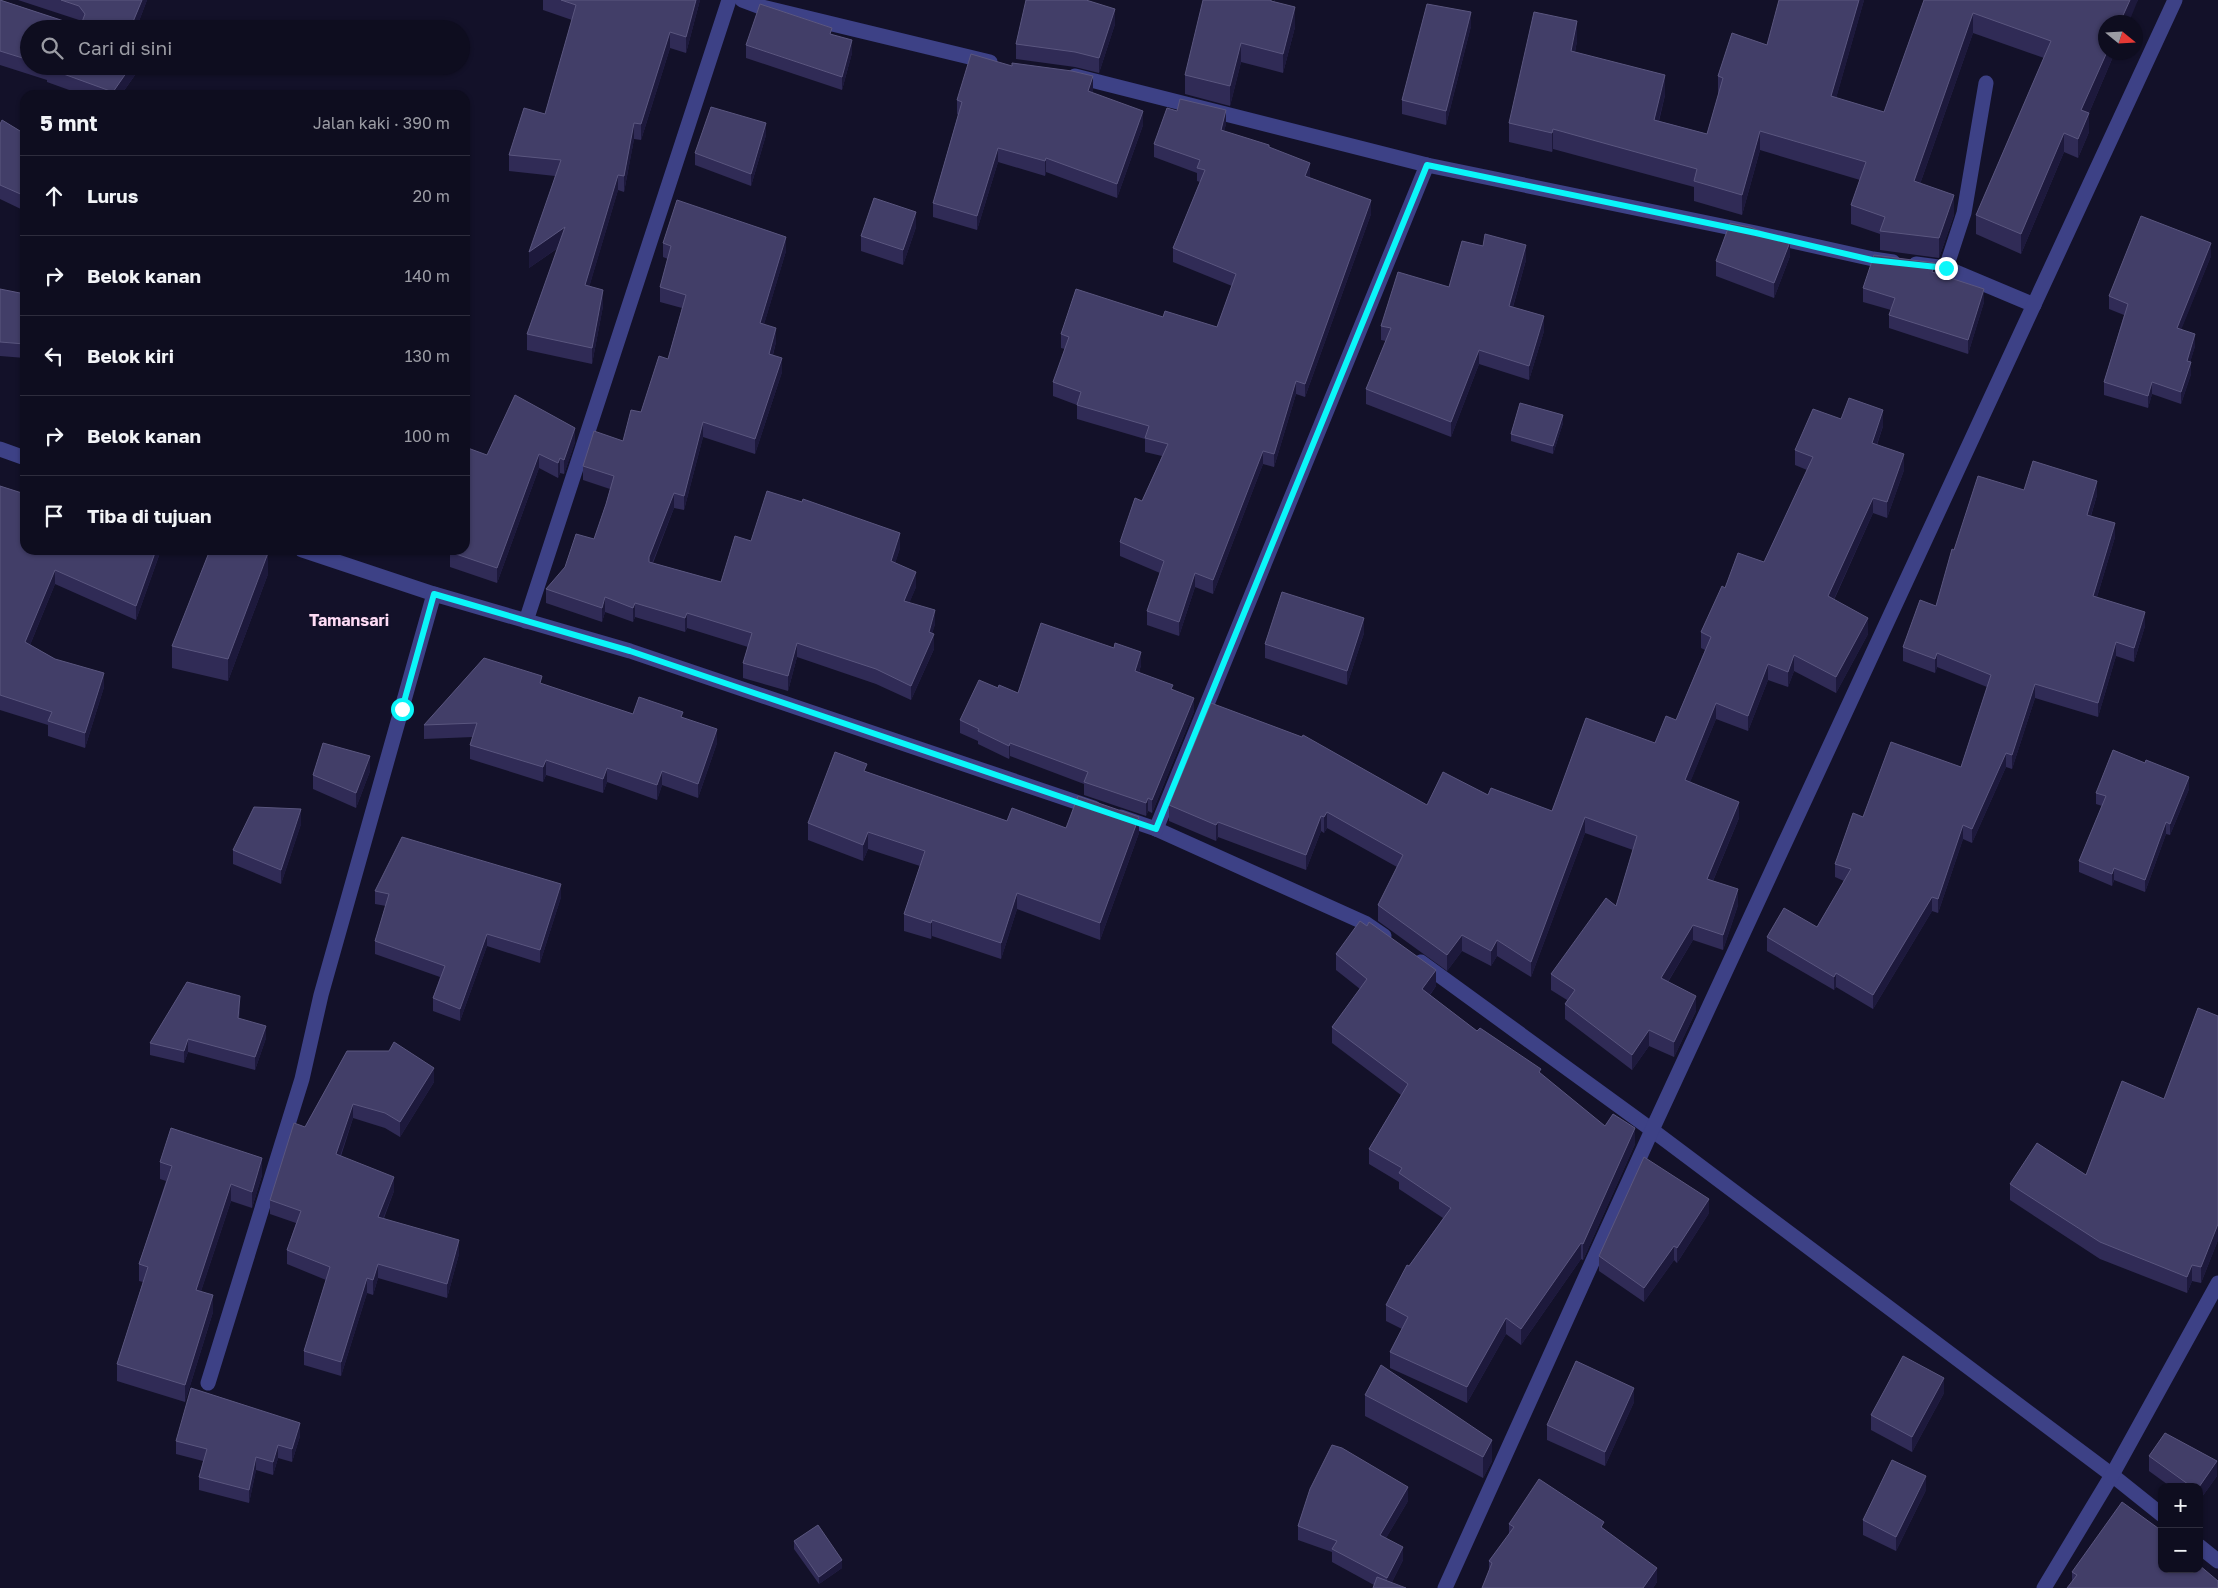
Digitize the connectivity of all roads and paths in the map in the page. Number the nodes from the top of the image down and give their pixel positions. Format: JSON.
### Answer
{"nodes":[{"id":1,"x":729,"y":0,"type":"edge"},
{"id":2,"x":742,"y":0,"type":"edge"},
{"id":3,"x":2175,"y":0,"type":"edge"},
{"id":4,"x":1004,"y":65,"type":"edge"},
{"id":5,"x":1057,"y":74,"type":"edge"},
{"id":6,"x":1986,"y":83,"type":"dead end"},
{"id":7,"x":1427,"y":165,"type":"junction"},
{"id":8,"x":1946,"y":268,"type":"junction"},
{"id":9,"x":2034,"y":304,"type":"junction"},
{"id":10,"x":0,"y":449,"type":"edge"},
{"id":11,"x":20,"y":456,"type":"edge"},
{"id":12,"x":317,"y":555,"type":"edge"},
{"id":13,"x":434,"y":594,"type":"junction"},
{"id":14,"x":526,"y":621,"type":"junction"},
{"id":15,"x":1156,"y":829,"type":"junction"},
{"id":16,"x":1652,"y":1130,"type":"junction"},
{"id":17,"x":2218,"y":1284,"type":"edge"},
{"id":18,"x":208,"y":1383,"type":"dead end"},
{"id":19,"x":2112,"y":1475,"type":"junction"},
{"id":20,"x":2158,"y":1512,"type":"edge"},
{"id":21,"x":2203,"y":1549,"type":"edge"},
{"id":22,"x":2218,"y":1561,"type":"edge"},
{"id":23,"x":1445,"y":1588,"type":"edge"},
{"id":24,"x":2044,"y":1588,"type":"edge"}],
"edges":[{"from":1,"to":14,"type":"street"},
{"from":2,"to":4,"type":"street"},
{"from":3,"to":9,"type":"street"},
{"from":5,"to":7,"type":"street"},
{"from":6,"to":8,"type":"street"},
{"from":7,"to":8,"type":"street"},
{"from":7,"to":15,"type":"street"},
{"from":8,"to":9,"type":"street"},
{"from":9,"to":16,"type":"street"},
{"from":10,"to":11,"type":"street"},
{"from":12,"to":13,"type":"street"},
{"from":13,"to":14,"type":"street"},
{"from":13,"to":18,"type":"street"},
{"from":14,"to":15,"type":"street"},
{"from":15,"to":16,"type":"street"},
{"from":16,"to":19,"type":"street"},
{"from":16,"to":23,"type":"street"},
{"from":17,"to":19,"type":"street"},
{"from":19,"to":20,"type":"street"},
{"from":19,"to":24,"type":"street"},
{"from":21,"to":22,"type":"street"}]}
